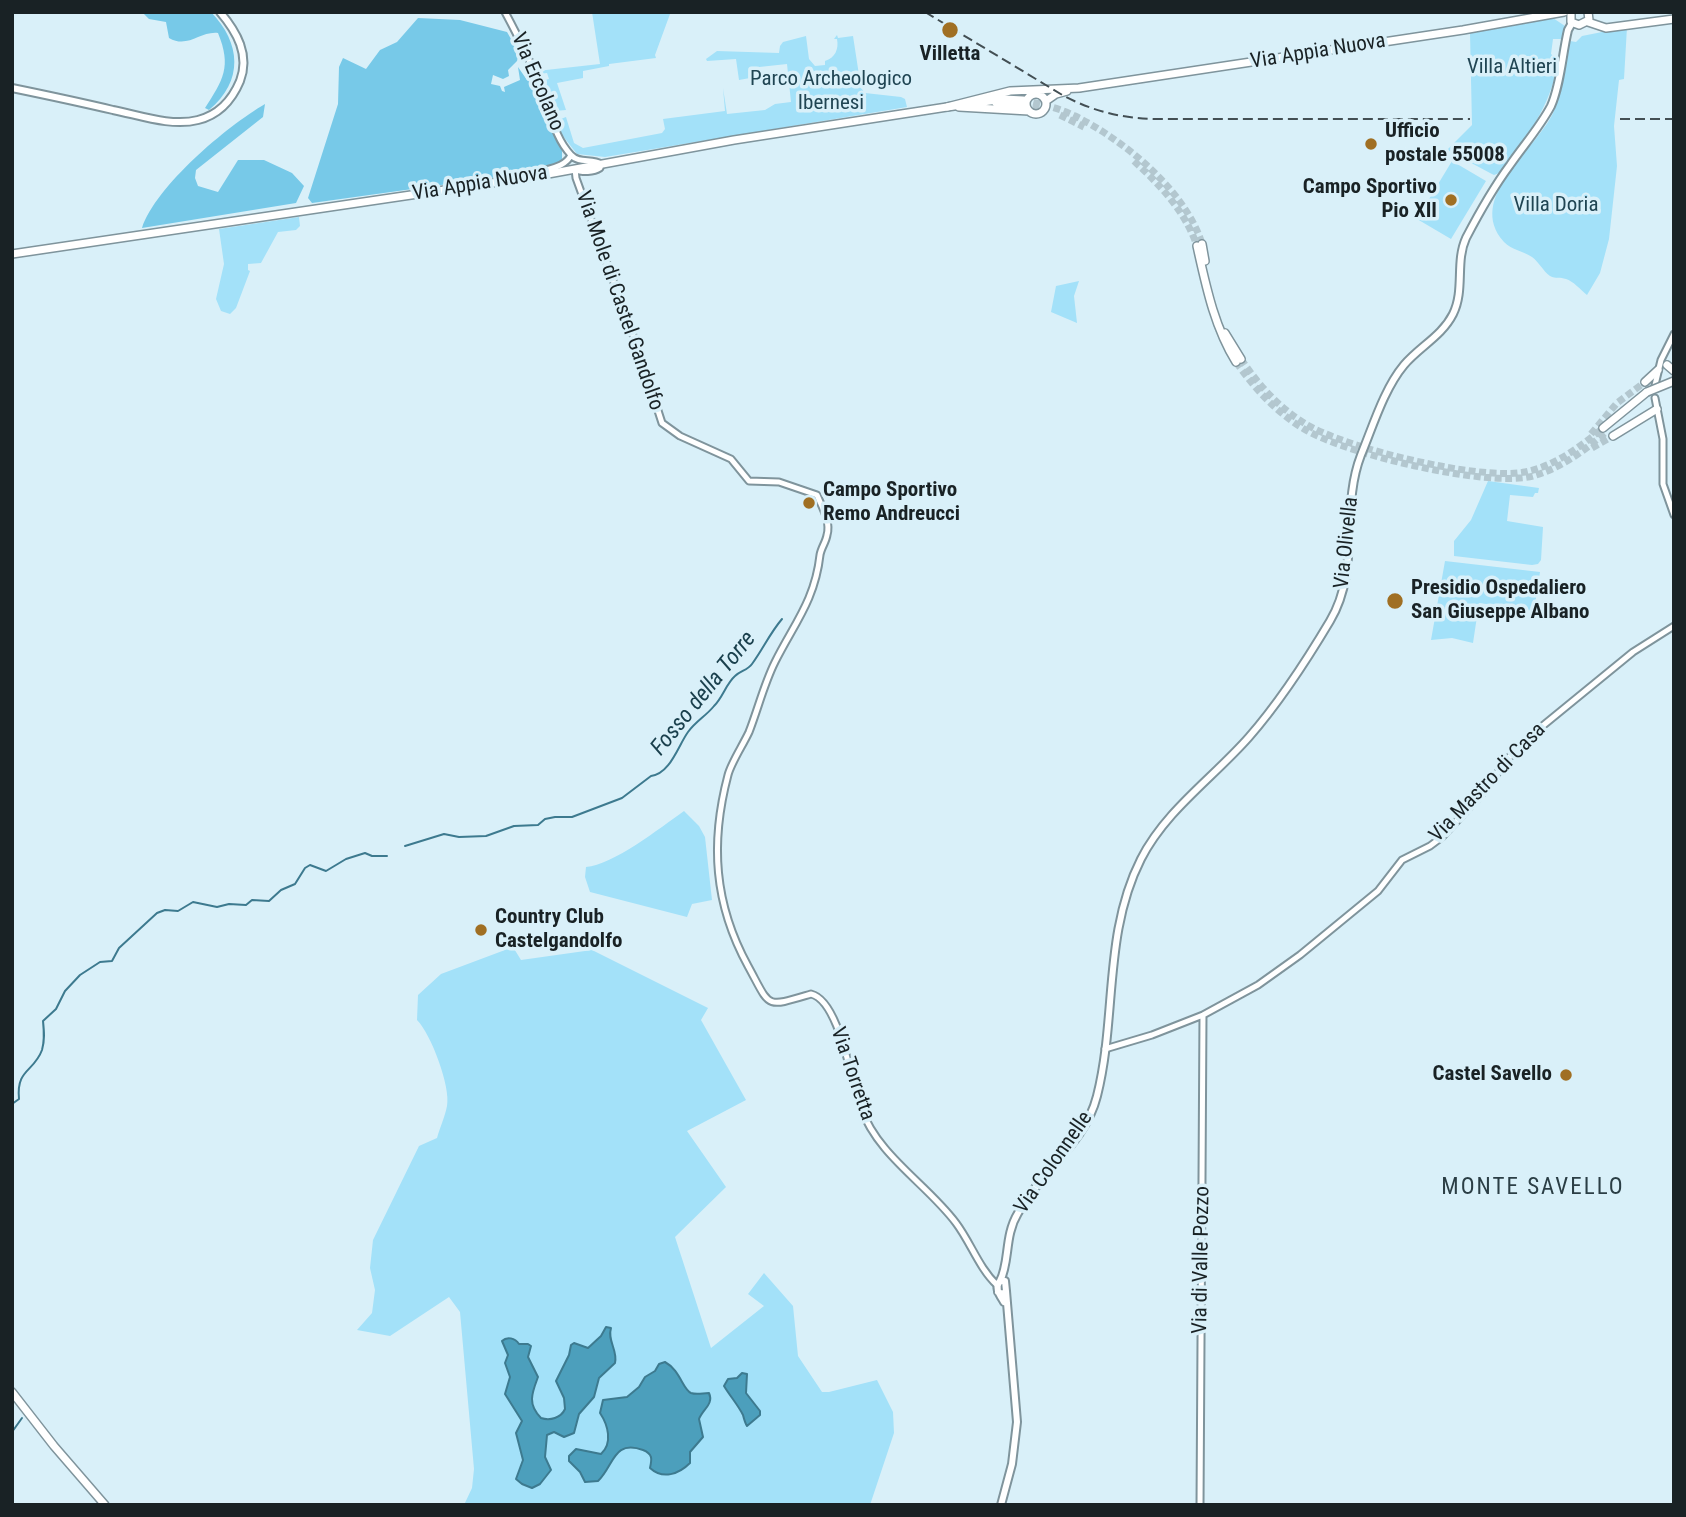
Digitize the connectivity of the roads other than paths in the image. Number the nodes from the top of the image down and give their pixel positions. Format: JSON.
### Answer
{"nodes":[{"id":1,"x":220,"y":12,"type":"edge"},
{"id":2,"x":505,"y":12,"type":"edge"},
{"id":3,"x":1564,"y":12,"type":"edge"},
{"id":4,"x":1572,"y":12,"type":"edge"},
{"id":5,"x":1588,"y":12,"type":"edge"},
{"id":6,"x":1548,"y":13,"type":"edge"},
{"id":7,"x":1674,"y":19,"type":"edge"},
{"id":8,"x":1572,"y":22,"type":"junction"},
{"id":9,"x":1588,"y":22,"type":"junction"},
{"id":10,"x":12,"y":88,"type":"edge"},
{"id":11,"x":1080,"y":88,"type":"junction"},
{"id":12,"x":1045,"y":89,"type":"junction"},
{"id":13,"x":1001,"y":93,"type":"junction"},
{"id":14,"x":1033,"y":94,"type":"junction"},
{"id":15,"x":1046,"y":101,"type":"junction"},
{"id":16,"x":1025,"y":106,"type":"junction"},
{"id":17,"x":947,"y":107,"type":"junction"},
{"id":18,"x":570,"y":154,"type":"junction"},
{"id":19,"x":601,"y":164,"type":"junction"},
{"id":20,"x":575,"y":169,"type":"junction"},
{"id":21,"x":526,"y":178,"type":"junction"},
{"id":22,"x":1199,"y":245,"type":"tunnel mouth"},
{"id":23,"x":12,"y":254,"type":"edge"},
{"id":24,"x":1674,"y":334,"type":"edge"},
{"id":25,"x":1238,"y":360,"type":"tunnel mouth"},
{"id":26,"x":1667,"y":365,"type":"dead end"},
{"id":27,"x":1658,"y":370,"type":"junction"},
{"id":28,"x":1674,"y":371,"type":"edge"},
{"id":29,"x":1645,"y":382,"type":"tunnel mouth"},
{"id":30,"x":1674,"y":384,"type":"edge"},
{"id":31,"x":1655,"y":385,"type":"tunnel mouth"},
{"id":32,"x":1651,"y":395,"type":"junction"},
{"id":33,"x":1657,"y":409,"type":"junction"},
{"id":34,"x":817,"y":495,"type":"joint"},
{"id":35,"x":1674,"y":515,"type":"edge"},
{"id":36,"x":1674,"y":626,"type":"edge"},
{"id":37,"x":1203,"y":1015,"type":"junction"},
{"id":38,"x":1104,"y":1049,"type":"junction"},
{"id":39,"x":1001,"y":1284,"type":"junction"},
{"id":40,"x":12,"y":1392,"type":"edge"},
{"id":41,"x":105,"y":1505,"type":"edge"},
{"id":42,"x":1002,"y":1505,"type":"edge"},
{"id":43,"x":1200,"y":1505,"type":"edge"}],
"edges":[{"from":1,"to":10,"type":"main road"},
{"from":2,"to":18,"type":"street","name":"Via Ercolano"},
{"from":3,"to":6,"type":"main road","name":"Via Appia Nuova"},
{"from":4,"to":8,"type":"main road"},
{"from":5,"to":9,"type":"main road"},
{"from":6,"to":8,"type":"main road"},
{"from":6,"to":11,"type":"main road","name":"Via Appia Nuova"},
{"from":7,"to":9,"type":"main road"},
{"from":8,"to":9,"type":"main road"},
{"from":8,"to":38,"type":"main road","name":"Via Olivella"},
{"from":11,"to":12,"type":"main road","name":"Via Appia Nuova"},
{"from":11,"to":15,"type":"main road","name":"Via Appia Nuova"},
{"from":12,"to":13,"type":"main road","name":"Via Appia Nuova"},
{"from":12,"to":14,"type":"main road"},
{"from":13,"to":14,"type":"main road"},
{"from":13,"to":17,"type":"main road","name":"Via Appia Nuova"},
{"from":14,"to":15,"type":"main road"},
{"from":14,"to":16,"type":"main road"},
{"from":15,"to":16,"type":"main road"},
{"from":16,"to":17,"type":"main road","name":"Via Appia Nuova"},
{"from":16,"to":17,"type":"main road"},
{"from":17,"to":19,"type":"main road","name":"Via Appia Nuova"},
{"from":18,"to":19,"type":"street"},
{"from":18,"to":21,"type":"street"},
{"from":19,"to":20,"type":"main road","name":"Via Appia Nuova"},
{"from":20,"to":21,"type":"main road","name":"Via Appia Nuova"},
{"from":20,"to":34,"type":"street","name":"Via Mole di Castel Gandolfo"},
{"from":21,"to":23,"type":"main road","name":"Via Appia Nuova"},
{"from":22,"to":25,"type":"main road"},
{"from":24,"to":27,"type":"street"},
{"from":26,"to":28,"type":"main road"},
{"from":27,"to":29,"type":"main road"},
{"from":27,"to":31,"type":"street"},
{"from":30,"to":32,"type":"main road","bridge":true},
{"from":32,"to":33,"type":"street"},
{"from":32,"to":33,"type":"main road"},
{"from":33,"to":35,"type":"street"},
{"from":34,"to":39,"type":"street","name":"Via Torretta"},
{"from":36,"to":37,"type":"street","name":"Via Mastro di Casa"},
{"from":37,"to":38,"type":"street","name":"Via Mastro di Casa"},
{"from":37,"to":43,"type":"street","name":"Via di Valle Pozzo"},
{"from":38,"to":39,"type":"main road","name":"Via Colonnelle"},
{"from":39,"to":42,"type":"main road","name":"Via Colonnelle"},
{"from":40,"to":41,"type":"main road"}]}
